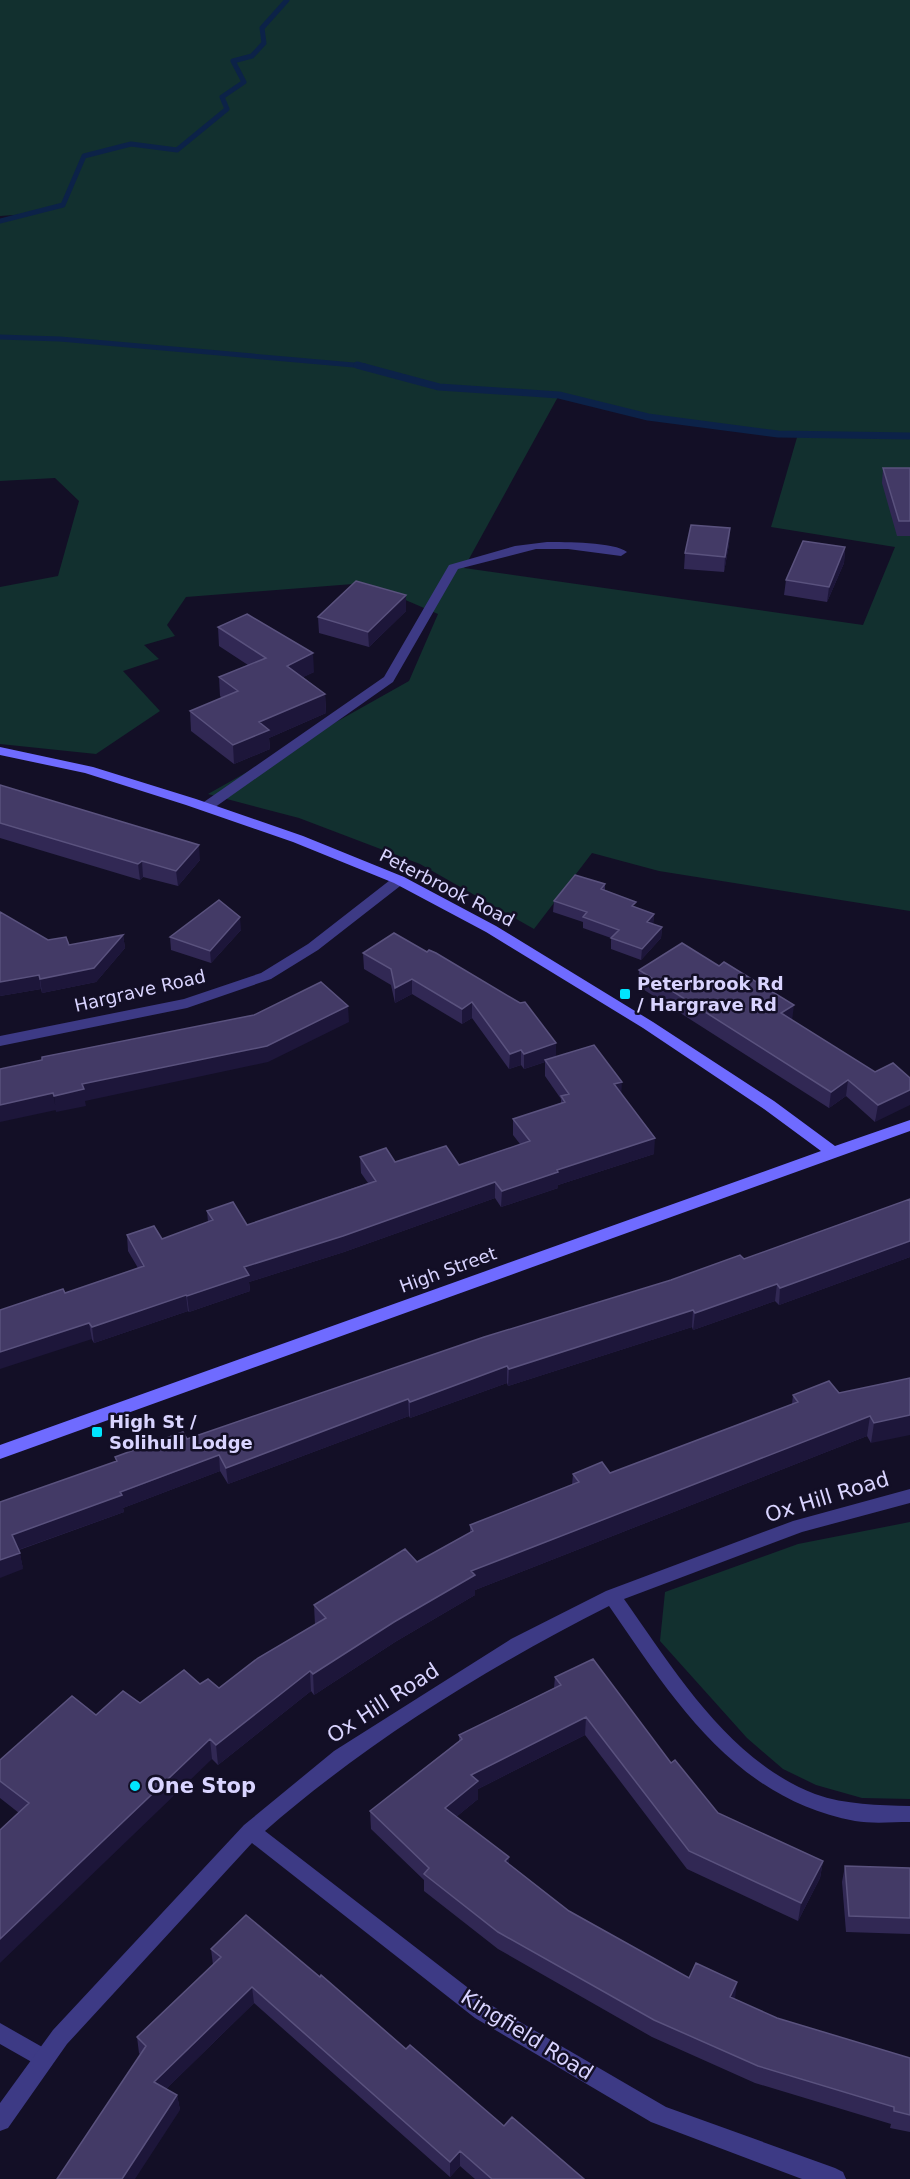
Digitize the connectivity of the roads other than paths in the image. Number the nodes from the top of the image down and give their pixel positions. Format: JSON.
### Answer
{"nodes":[{"id":1,"x":621,"y":552,"type":"dead end"},
{"id":2,"x":0,"y":751,"type":"edge"},
{"id":3,"x":206,"y":807,"type":"junction"},
{"id":4,"x":399,"y":880,"type":"junction"},
{"id":5,"x":0,"y":1041,"type":"edge"},
{"id":6,"x":910,"y":1125,"type":"edge"},
{"id":7,"x":833,"y":1153,"type":"junction"},
{"id":8,"x":0,"y":1452,"type":"edge"},
{"id":9,"x":910,"y":1496,"type":"edge"},
{"id":10,"x":612,"y":1596,"type":"junction"},
{"id":11,"x":910,"y":1814,"type":"edge"},
{"id":12,"x":251,"y":1832,"type":"junction"},
{"id":13,"x":0,"y":2033,"type":"edge"},
{"id":14,"x":44,"y":2059,"type":"junction"},
{"id":15,"x":1,"y":2116,"type":"edge"},
{"id":16,"x":835,"y":2179,"type":"edge"}],
"edges":[{"from":1,"to":3,"type":"street"},
{"from":2,"to":3,"type":"street","name":"Peterbrook Road"},
{"from":3,"to":4,"type":"street","name":"Peterbrook Road"},
{"from":4,"to":5,"type":"street","name":"Hargrave Road"},
{"from":4,"to":7,"type":"street","name":"Peterbrook Road"},
{"from":6,"to":7,"type":"street","name":"High Street"},
{"from":7,"to":8,"type":"street","name":"High Street"},
{"from":9,"to":10,"type":"street","name":"Ox Hill Road"},
{"from":10,"to":11,"type":"street"},
{"from":10,"to":12,"type":"street","name":"Ox Hill Road"},
{"from":12,"to":14,"type":"street","name":"Ox Hill Road"},
{"from":12,"to":16,"type":"street","name":"Kingfield Road"},
{"from":13,"to":14,"type":"street"},
{"from":14,"to":15,"type":"street","name":"Ox Hill Road"}]}
